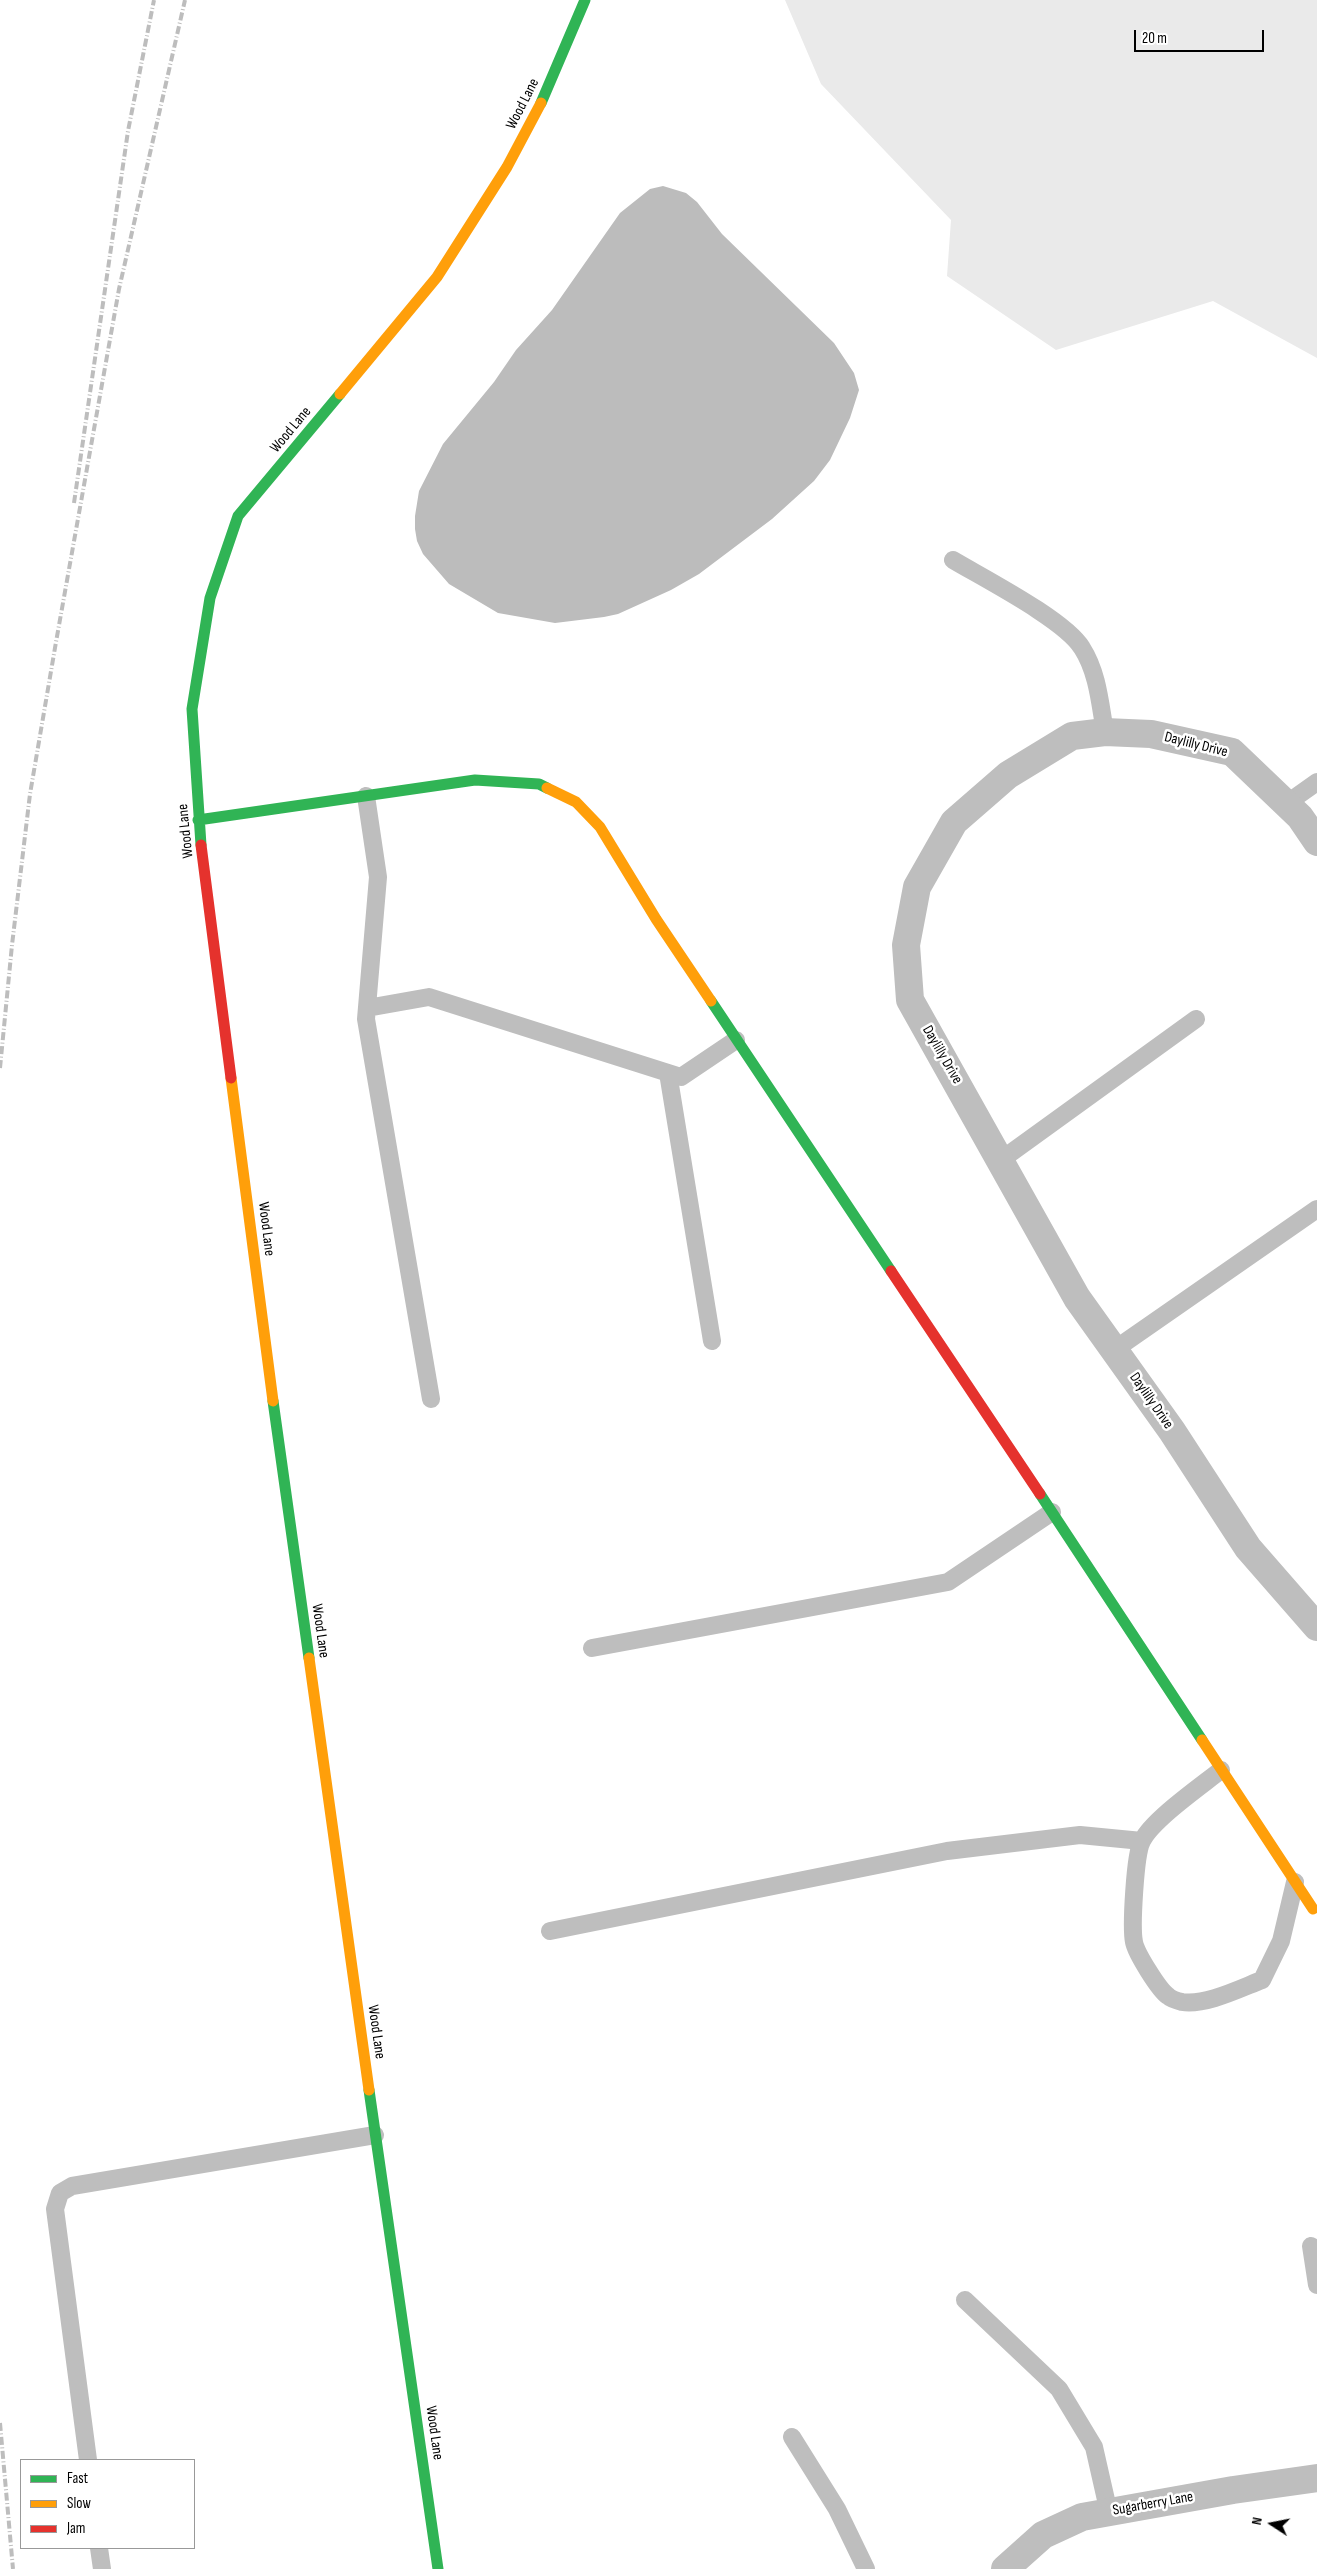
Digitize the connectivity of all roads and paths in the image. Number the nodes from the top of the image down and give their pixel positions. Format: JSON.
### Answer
{"nodes":[{"id":1,"x":584,"y":0,"type":"edge"},
{"id":2,"x":953,"y":560,"type":"dead end"},
{"id":3,"x":1104,"y":732,"type":"junction"},
{"id":4,"x":1317,"y":782,"type":"edge"},
{"id":5,"x":366,"y":796,"type":"junction"},
{"id":6,"x":1286,"y":804,"type":"junction"},
{"id":7,"x":198,"y":820,"type":"junction"},
{"id":8,"x":1317,"y":842,"type":"edge"},
{"id":9,"x":367,"y":1008,"type":"junction"},
{"id":10,"x":1196,"y":1019,"type":"dead end"},
{"id":11,"x":736,"y":1040,"type":"junction"},
{"id":12,"x":668,"y":1073,"type":"junction"},
{"id":13,"x":1001,"y":1160,"type":"junction"},
{"id":14,"x":1317,"y":1209,"type":"edge"},
{"id":15,"x":712,"y":1341,"type":"dead end"},
{"id":16,"x":1114,"y":1350,"type":"junction"},
{"id":17,"x":431,"y":1399,"type":"dead end"},
{"id":18,"x":1052,"y":1512,"type":"junction"},
{"id":19,"x":1317,"y":1627,"type":"edge"},
{"id":20,"x":592,"y":1648,"type":"dead end"},
{"id":21,"x":1221,"y":1770,"type":"junction"},
{"id":22,"x":1142,"y":1841,"type":"junction"},
{"id":23,"x":1295,"y":1882,"type":"junction"},
{"id":24,"x":1313,"y":1909,"type":"dead end"},
{"id":25,"x":550,"y":1931,"type":"dead end"},
{"id":26,"x":375,"y":2135,"type":"junction"},
{"id":27,"x":1311,"y":2246,"type":"dead end"},
{"id":28,"x":1317,"y":2285,"type":"edge"},
{"id":29,"x":965,"y":2300,"type":"dead end"},
{"id":30,"x":792,"y":2437,"type":"dead end"},
{"id":31,"x":88,"y":2459,"type":"edge"},
{"id":32,"x":1317,"y":2478,"type":"edge"},
{"id":33,"x":1109,"y":2512,"type":"junction"},
{"id":34,"x":99,"y":2549,"type":"edge"},
{"id":35,"x":102,"y":2569,"type":"edge"},
{"id":36,"x":438,"y":2569,"type":"edge"},
{"id":37,"x":866,"y":2569,"type":"edge"},
{"id":38,"x":1005,"y":2569,"type":"edge"}],
"edges":[{"from":1,"to":7,"type":"street","name":"Wood Lane"},
{"from":2,"to":3,"type":"lane"},
{"from":3,"to":6,"type":"street","name":"Daylilly Drive"},
{"from":3,"to":13,"type":"street","name":"Daylilly Drive"},
{"from":4,"to":6,"type":"lane"},
{"from":5,"to":7,"type":"street"},
{"from":5,"to":9,"type":"lane"},
{"from":5,"to":11,"type":"street"},
{"from":6,"to":8,"type":"street","name":"Daylilly Drive"},
{"from":7,"to":26,"type":"street","name":"Wood Lane"},
{"from":9,"to":12,"type":"lane"},
{"from":9,"to":17,"type":"lane"},
{"from":10,"to":13,"type":"lane"},
{"from":11,"to":12,"type":"lane"},
{"from":11,"to":18,"type":"street"},
{"from":12,"to":15,"type":"lane"},
{"from":13,"to":16,"type":"street","name":"Daylilly Drive"},
{"from":14,"to":16,"type":"lane"},
{"from":16,"to":19,"type":"street","name":"Daylilly Drive"},
{"from":18,"to":20,"type":"lane"},
{"from":18,"to":21,"type":"street"},
{"from":21,"to":22,"type":"lane"},
{"from":21,"to":23,"type":"street"},
{"from":22,"to":23,"type":"lane"},
{"from":22,"to":25,"type":"lane"},
{"from":23,"to":24,"type":"street"},
{"from":26,"to":31,"type":"lane"},
{"from":26,"to":36,"type":"street","name":"Wood Lane"},
{"from":27,"to":28,"type":"lane"},
{"from":29,"to":33,"type":"lane"},
{"from":30,"to":37,"type":"lane"},
{"from":32,"to":33,"type":"street","name":"Sugarberry Lane"},
{"from":33,"to":38,"type":"street","name":"Sugarberry Lane"},
{"from":34,"to":35,"type":"lane"}]}
